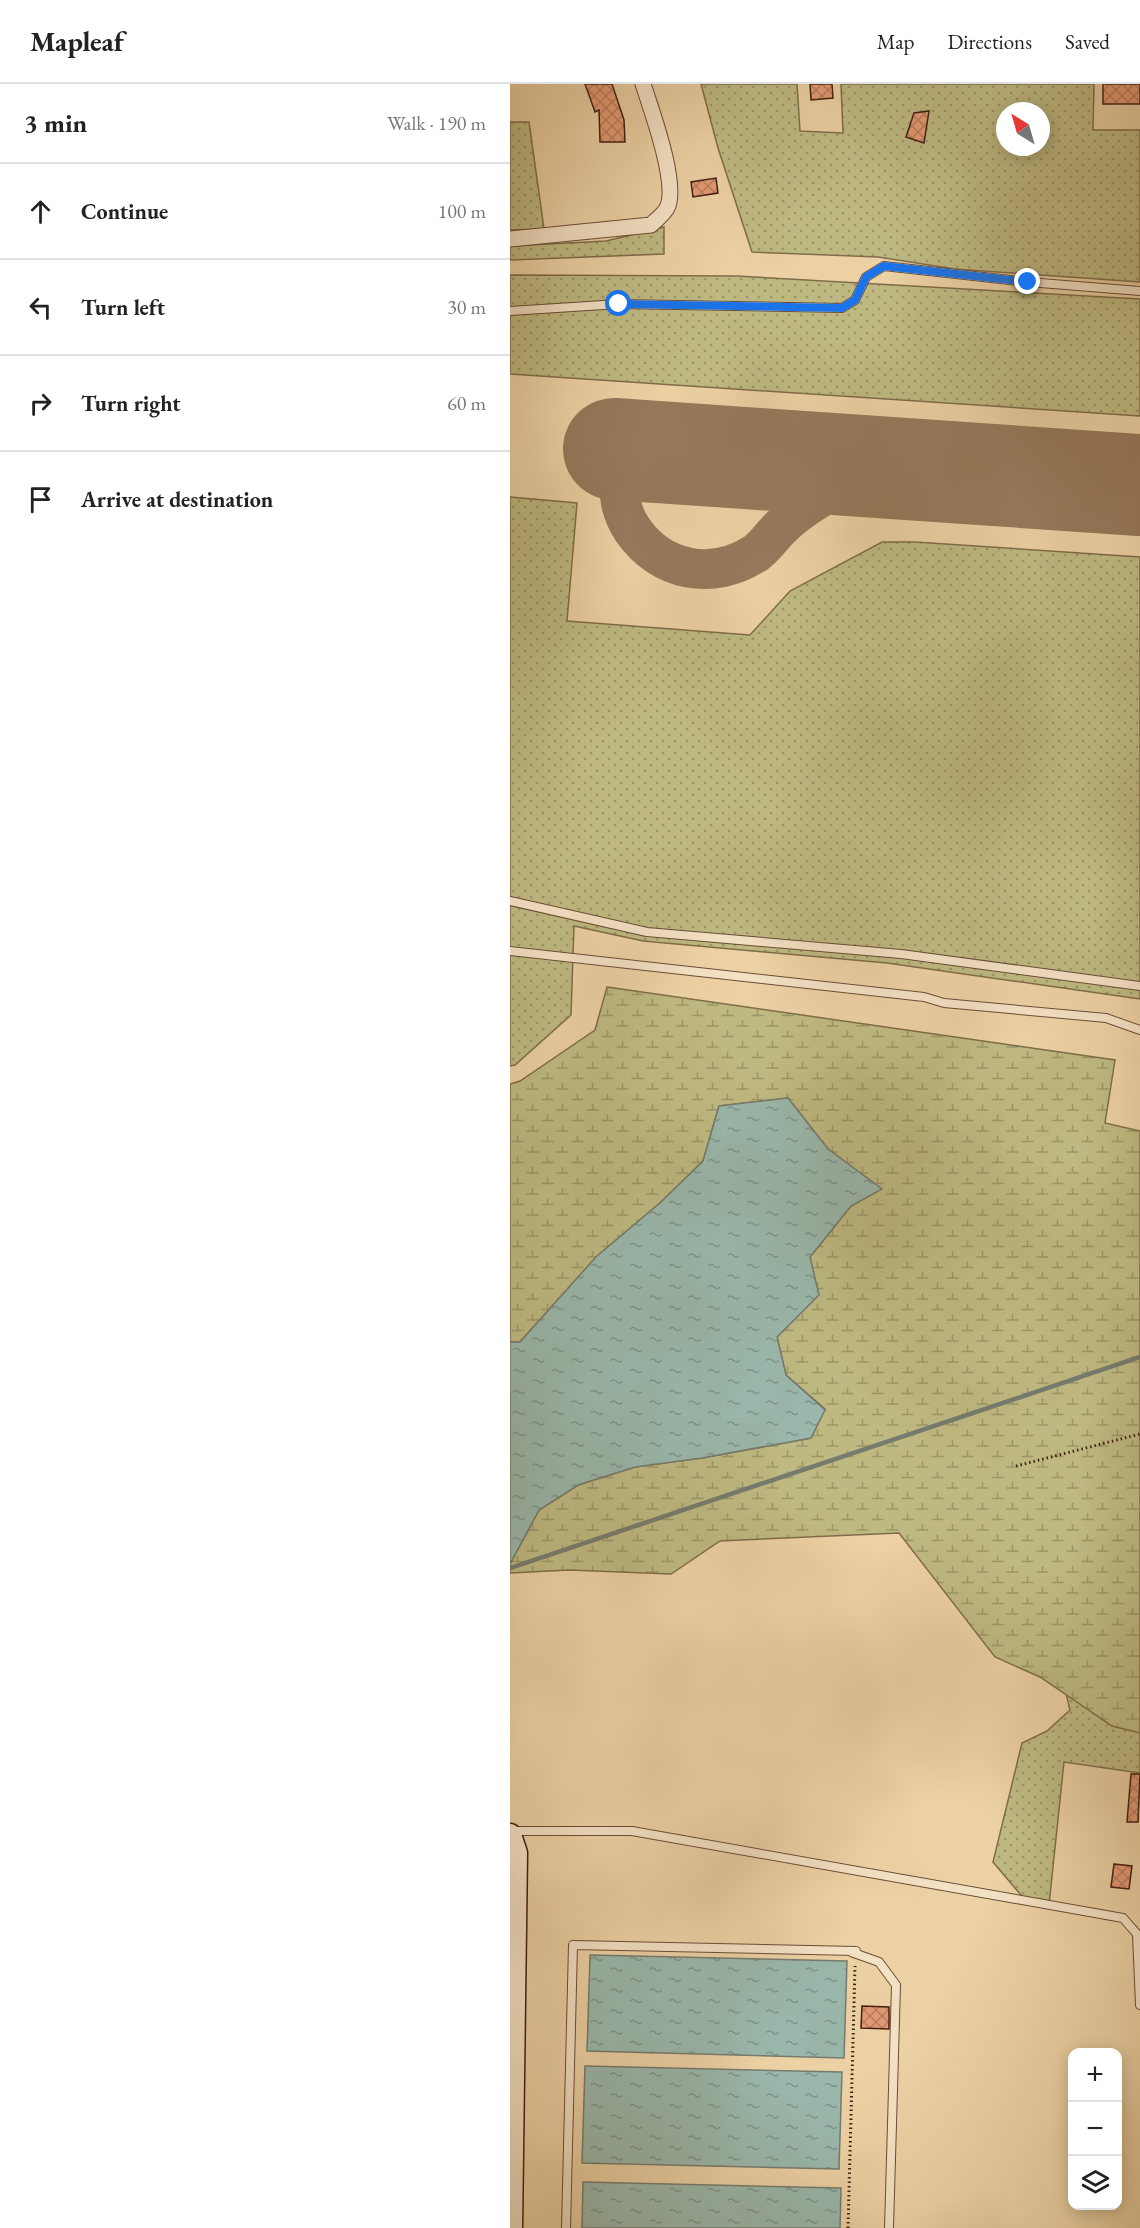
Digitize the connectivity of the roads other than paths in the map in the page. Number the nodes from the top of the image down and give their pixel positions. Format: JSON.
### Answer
{"nodes":[{"id":1,"x":643,"y":84,"type":"edge"},
{"id":2,"x":510,"y":239,"type":"edge"},
{"id":3,"x":1140,"y":291,"type":"edge"},
{"id":4,"x":510,"y":310,"type":"edge"},
{"id":5,"x":510,"y":901,"type":"edge"},
{"id":6,"x":510,"y":951,"type":"edge"},
{"id":7,"x":1140,"y":986,"type":"edge"},
{"id":8,"x":1140,"y":1030,"type":"edge"},
{"id":9,"x":510,"y":1831,"type":"edge"},
{"id":10,"x":510,"y":1836,"type":"edge"},
{"id":11,"x":1139,"y":1933,"type":"edge"},
{"id":12,"x":1139,"y":1962,"type":"edge"},
{"id":13,"x":1140,"y":2005,"type":"edge"},
{"id":14,"x":511,"y":2228,"type":"edge"},
{"id":15,"x":566,"y":2228,"type":"edge"},
{"id":16,"x":889,"y":2228,"type":"edge"}],
"edges":[{"from":1,"to":2,"type":"street"},
{"from":3,"to":4,"type":"lane"},
{"from":5,"to":7,"type":"lane"},
{"from":6,"to":8,"type":"lane"},
{"from":9,"to":11,"type":"lane"},
{"from":10,"to":14,"type":"street"},
{"from":11,"to":12,"type":"lane"},
{"from":12,"to":13,"type":"lane"},
{"from":15,"to":16,"type":"lane"}]}
